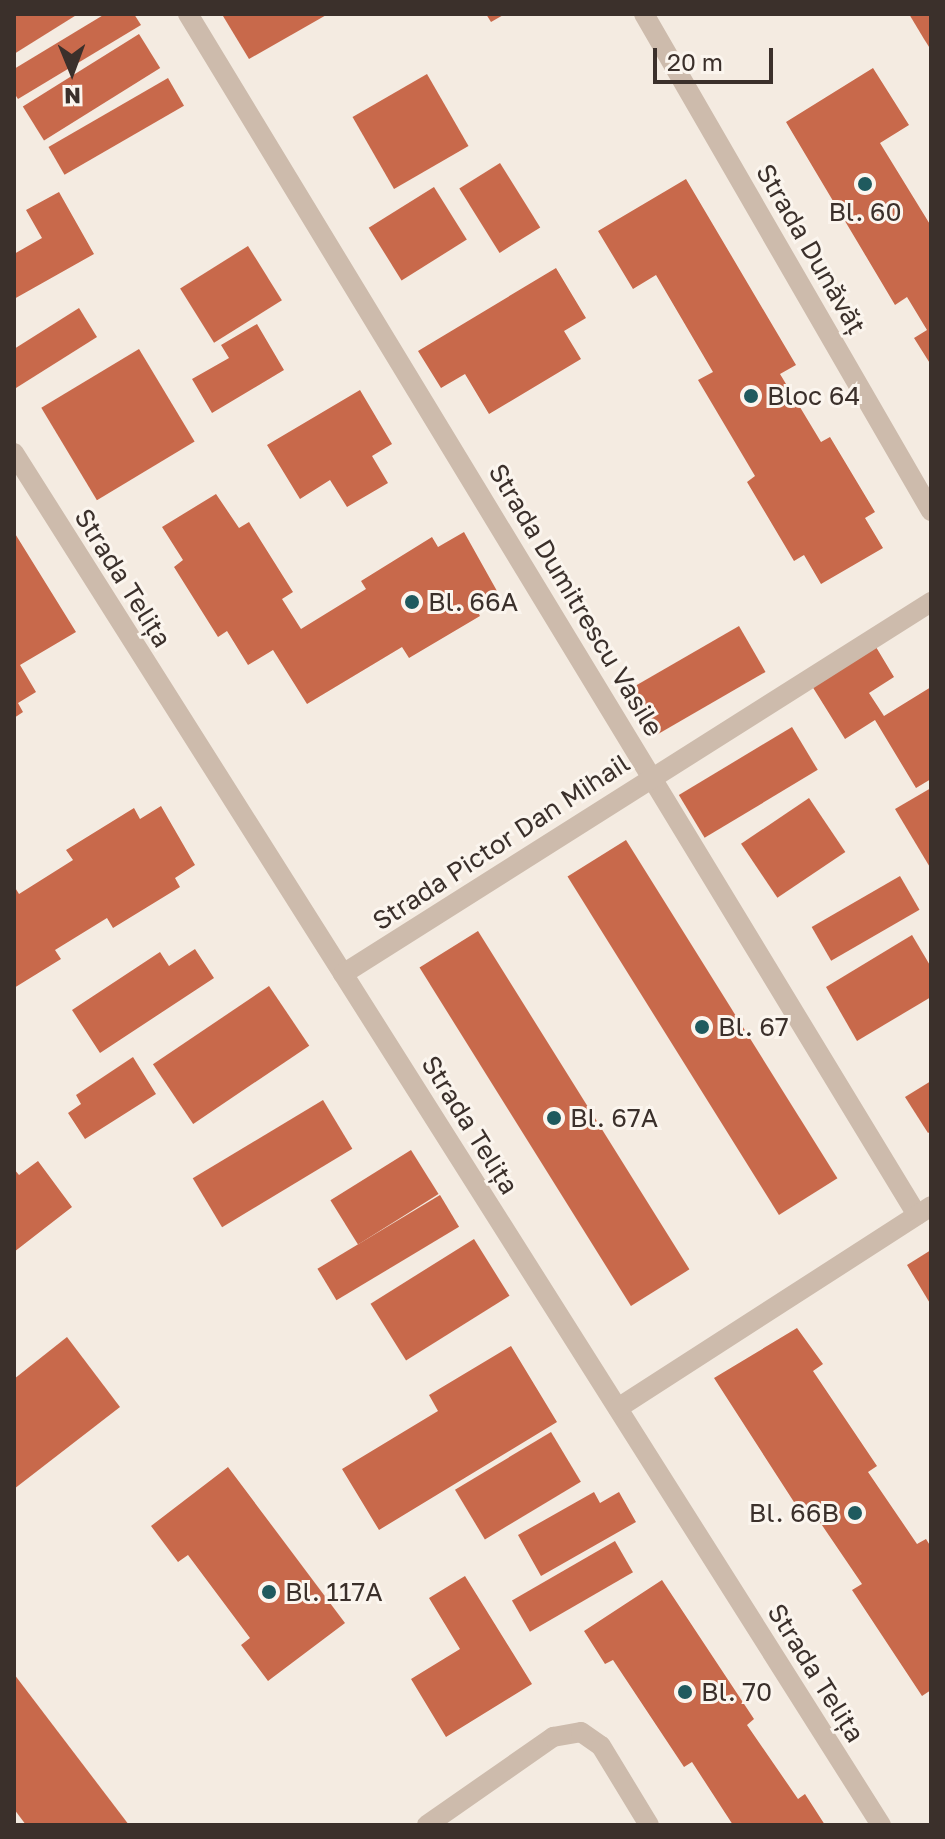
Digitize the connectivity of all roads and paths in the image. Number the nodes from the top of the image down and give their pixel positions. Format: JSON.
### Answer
{"nodes":[{"id":1,"x":188,"y":14,"type":"edge"},
{"id":2,"x":644,"y":14,"type":"edge"},
{"id":3,"x":14,"y":453,"type":"edge"},
{"id":4,"x":931,"y":511,"type":"edge"},
{"id":5,"x":931,"y":602,"type":"edge"},
{"id":6,"x":651,"y":776,"type":"junction"},
{"id":7,"x":343,"y":974,"type":"junction"},
{"id":8,"x":924,"y":1210,"type":"edge"},
{"id":9,"x":618,"y":1408,"type":"junction"},
{"id":10,"x":427,"y":1825,"type":"edge"},
{"id":11,"x":649,"y":1825,"type":"edge"},
{"id":12,"x":881,"y":1825,"type":"edge"}],
"edges":[{"from":1,"to":6,"type":"street","name":"Strada Dumitrescu Vasile"},
{"from":2,"to":4,"type":"street","name":"Strada Dunăvăț"},
{"from":3,"to":7,"type":"street","name":"Strada Telița"},
{"from":5,"to":6,"type":"street","name":"Strada Pictor Dan Mihail"},
{"from":6,"to":7,"type":"street","name":"Strada Pictor Dan Mihail"},
{"from":6,"to":8,"type":"street","name":"Strada Dumitrescu Vasile"},
{"from":7,"to":9,"type":"street","name":"Strada Telița"},
{"from":8,"to":9,"type":"street"},
{"from":9,"to":12,"type":"street","name":"Strada Telița"},
{"from":10,"to":11,"type":"street"}]}
